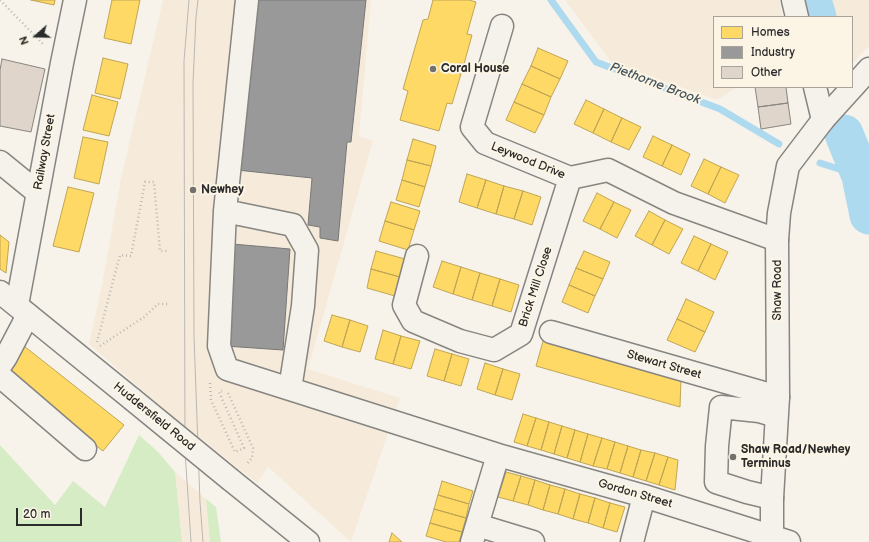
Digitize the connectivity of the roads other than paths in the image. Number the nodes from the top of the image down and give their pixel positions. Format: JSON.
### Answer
{"nodes":[{"id":1,"x":75,"y":0,"type":"edge"},
{"id":2,"x":247,"y":0,"type":"edge"},
{"id":3,"x":793,"y":0,"type":"edge"},
{"id":4,"x":797,"y":16,"type":"edge"},
{"id":5,"x":502,"y":26,"type":"dead end"},
{"id":6,"x":869,"y":68,"type":"edge"},
{"id":7,"x":853,"y":86,"type":"edge"},
{"id":8,"x":815,"y":88,"type":"edge"},
{"id":9,"x":851,"y":88,"type":"edge"},
{"id":10,"x":823,"y":120,"type":"junction"},
{"id":11,"x":0,"y":162,"type":"edge"},
{"id":12,"x":570,"y":178,"type":"junction"},
{"id":13,"x":38,"y":192,"type":"junction"},
{"id":14,"x":225,"y":211,"type":"junction"},
{"id":15,"x":778,"y":240,"type":"junction"},
{"id":16,"x":417,"y":256,"type":"dead end"},
{"id":17,"x":0,"y":292,"type":"edge"},
{"id":18,"x":23,"y":310,"type":"junction"},
{"id":19,"x":551,"y":332,"type":"dead end"},
{"id":20,"x":0,"y":366,"type":"edge"},
{"id":21,"x":0,"y":376,"type":"edge"},
{"id":22,"x":290,"y":389,"type":"junction"},
{"id":23,"x":777,"y":406,"type":"junction"},
{"id":24,"x":85,"y":449,"type":"dead end"},
{"id":25,"x":498,"y":455,"type":"junction"},
{"id":26,"x":644,"y":496,"type":"junction"},
{"id":27,"x":772,"y":498,"type":"junction"},
{"id":28,"x":474,"y":533,"type":"edge"},
{"id":29,"x":778,"y":540,"type":"edge"},
{"id":30,"x":308,"y":542,"type":"edge"},
{"id":31,"x":533,"y":542,"type":"edge"},
{"id":32,"x":632,"y":542,"type":"edge"}],
"edges":[{"from":1,"to":13,"type":"street","name":"Railway Street"},
{"from":2,"to":14,"type":"street"},
{"from":3,"to":4,"type":"street"},
{"from":5,"to":12,"type":"street","name":"Leywood Drive"},
{"from":6,"to":7,"type":"street","name":"Shaw Road"},
{"from":8,"to":10,"type":"street"},
{"from":9,"to":10,"type":"street","name":"Shaw Road"},
{"from":10,"to":15,"type":"street","name":"Shaw Road"},
{"from":11,"to":13,"type":"street"},
{"from":12,"to":15,"type":"street","name":"Leywood Drive"},
{"from":12,"to":16,"type":"street","name":"Brick Mill Close"},
{"from":13,"to":18,"type":"street","name":"Railway Street"},
{"from":14,"to":22,"type":"street","name":"Gordon Street"},
{"from":14,"to":22,"type":"street"},
{"from":15,"to":23,"type":"street","name":"Shaw Road"},
{"from":17,"to":18,"type":"street","name":"Huddersfield Road"},
{"from":18,"to":20,"type":"street","name":"Railway Street"},
{"from":18,"to":30,"type":"street","name":"Huddersfield Road","bridge":true},
{"from":19,"to":23,"type":"street","name":"Stewart Street"},
{"from":21,"to":24,"type":"street"},
{"from":22,"to":25,"type":"street","name":"Gordon Street"},
{"from":23,"to":27,"type":"street","name":"Shaw Road"},
{"from":23,"to":27,"type":"street"},
{"from":25,"to":26,"type":"street","name":"Gordon Street"},
{"from":25,"to":28,"type":"street"},
{"from":26,"to":29,"type":"street","name":"Gordon Street"},
{"from":26,"to":32,"type":"street"},
{"from":27,"to":29,"type":"street","name":"Shaw Road"},
{"from":28,"to":31,"type":"street"}]}
